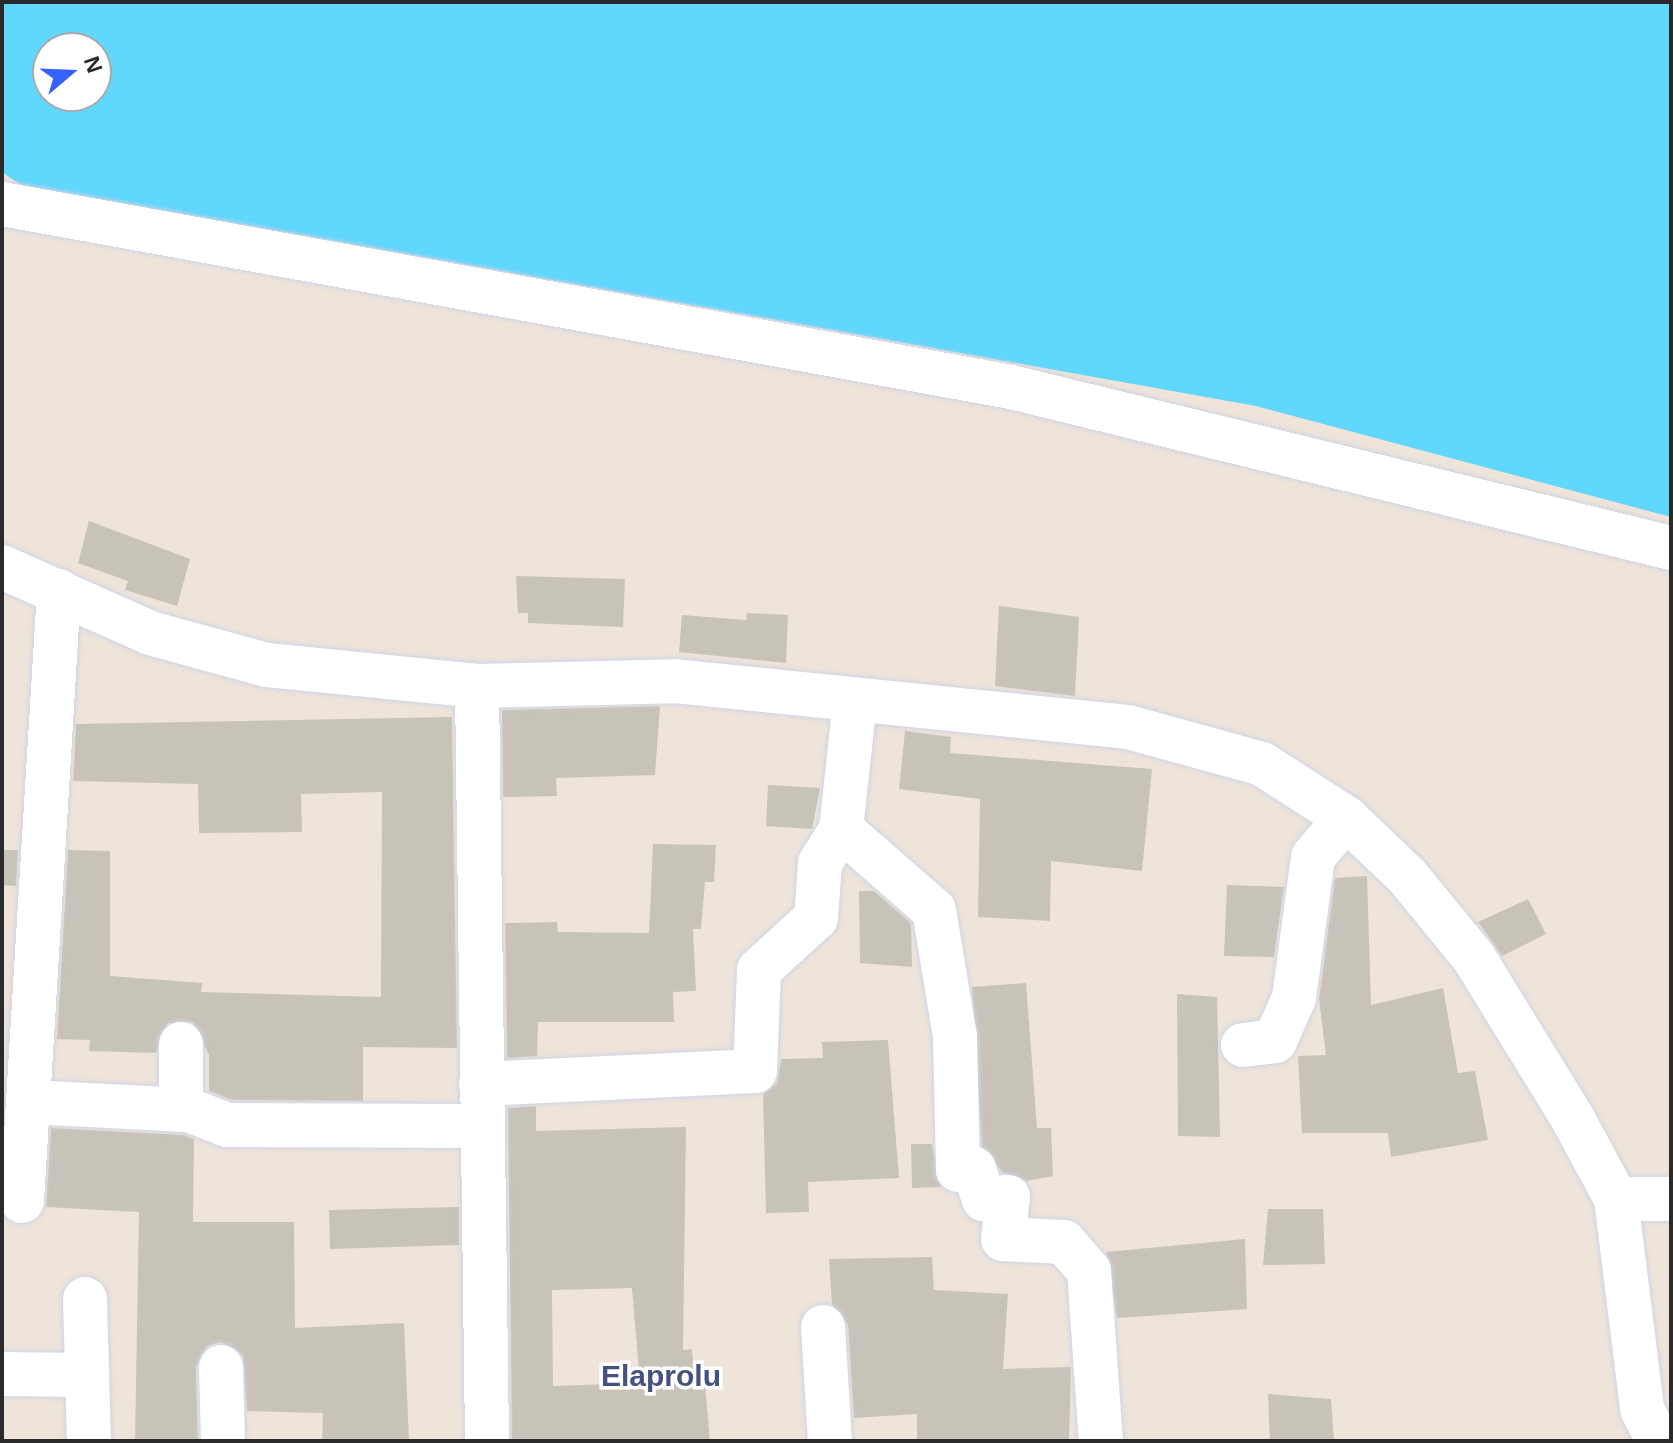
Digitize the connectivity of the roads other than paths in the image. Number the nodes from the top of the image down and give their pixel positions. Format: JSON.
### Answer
{"nodes":[{"id":1,"x":2,"y":204,"type":"edge"},
{"id":2,"x":1671,"y":548,"type":"edge"},
{"id":3,"x":2,"y":567,"type":"edge"},
{"id":4,"x":59,"y":591,"type":"junction"},
{"id":5,"x":477,"y":686,"type":"junction"},
{"id":6,"x":855,"y":701,"type":"junction"},
{"id":7,"x":1346,"y":818,"type":"junction"},
{"id":8,"x":841,"y":829,"type":"junction"},
{"id":9,"x":18,"y":1030,"type":"edge"},
{"id":10,"x":181,"y":1044,"type":"dead end"},
{"id":11,"x":1243,"y":1045,"type":"dead end"},
{"id":12,"x":481,"y":1084,"type":"junction"},
{"id":13,"x":29,"y":1102,"type":"junction"},
{"id":14,"x":181,"y":1110,"type":"junction"},
{"id":15,"x":482,"y":1126,"type":"junction"},
{"id":16,"x":1616,"y":1199,"type":"junction"},
{"id":17,"x":1671,"y":1199,"type":"edge"},
{"id":18,"x":22,"y":1201,"type":"dead end"},
{"id":19,"x":85,"y":1299,"type":"dead end"},
{"id":20,"x":823,"y":1327,"type":"dead end"},
{"id":21,"x":221,"y":1367,"type":"dead end"},
{"id":22,"x":2,"y":1374,"type":"edge"},
{"id":23,"x":87,"y":1375,"type":"junction"},
{"id":24,"x":89,"y":1441,"type":"edge"},
{"id":25,"x":223,"y":1441,"type":"edge"},
{"id":26,"x":487,"y":1441,"type":"edge"},
{"id":27,"x":830,"y":1441,"type":"edge"},
{"id":28,"x":1101,"y":1441,"type":"edge"},
{"id":29,"x":1658,"y":1441,"type":"edge"}],
"edges":[{"from":1,"to":2,"type":"street"},
{"from":3,"to":4,"type":"street"},
{"from":4,"to":5,"type":"street"},
{"from":4,"to":9,"type":"street"},
{"from":5,"to":6,"type":"street"},
{"from":5,"to":12,"type":"street"},
{"from":6,"to":7,"type":"street"},
{"from":6,"to":8,"type":"street"},
{"from":7,"to":11,"type":"street"},
{"from":7,"to":16,"type":"street"},
{"from":8,"to":12,"type":"street"},
{"from":8,"to":28,"type":"street"},
{"from":9,"to":13,"type":"street"},
{"from":10,"to":14,"type":"street"},
{"from":12,"to":15,"type":"street"},
{"from":13,"to":14,"type":"street"},
{"from":13,"to":18,"type":"street"},
{"from":14,"to":15,"type":"street"},
{"from":15,"to":26,"type":"street"},
{"from":16,"to":17,"type":"street"},
{"from":16,"to":29,"type":"street"},
{"from":19,"to":23,"type":"street"},
{"from":20,"to":27,"type":"street"},
{"from":21,"to":25,"type":"street"},
{"from":22,"to":23,"type":"street"},
{"from":23,"to":24,"type":"street"}]}
